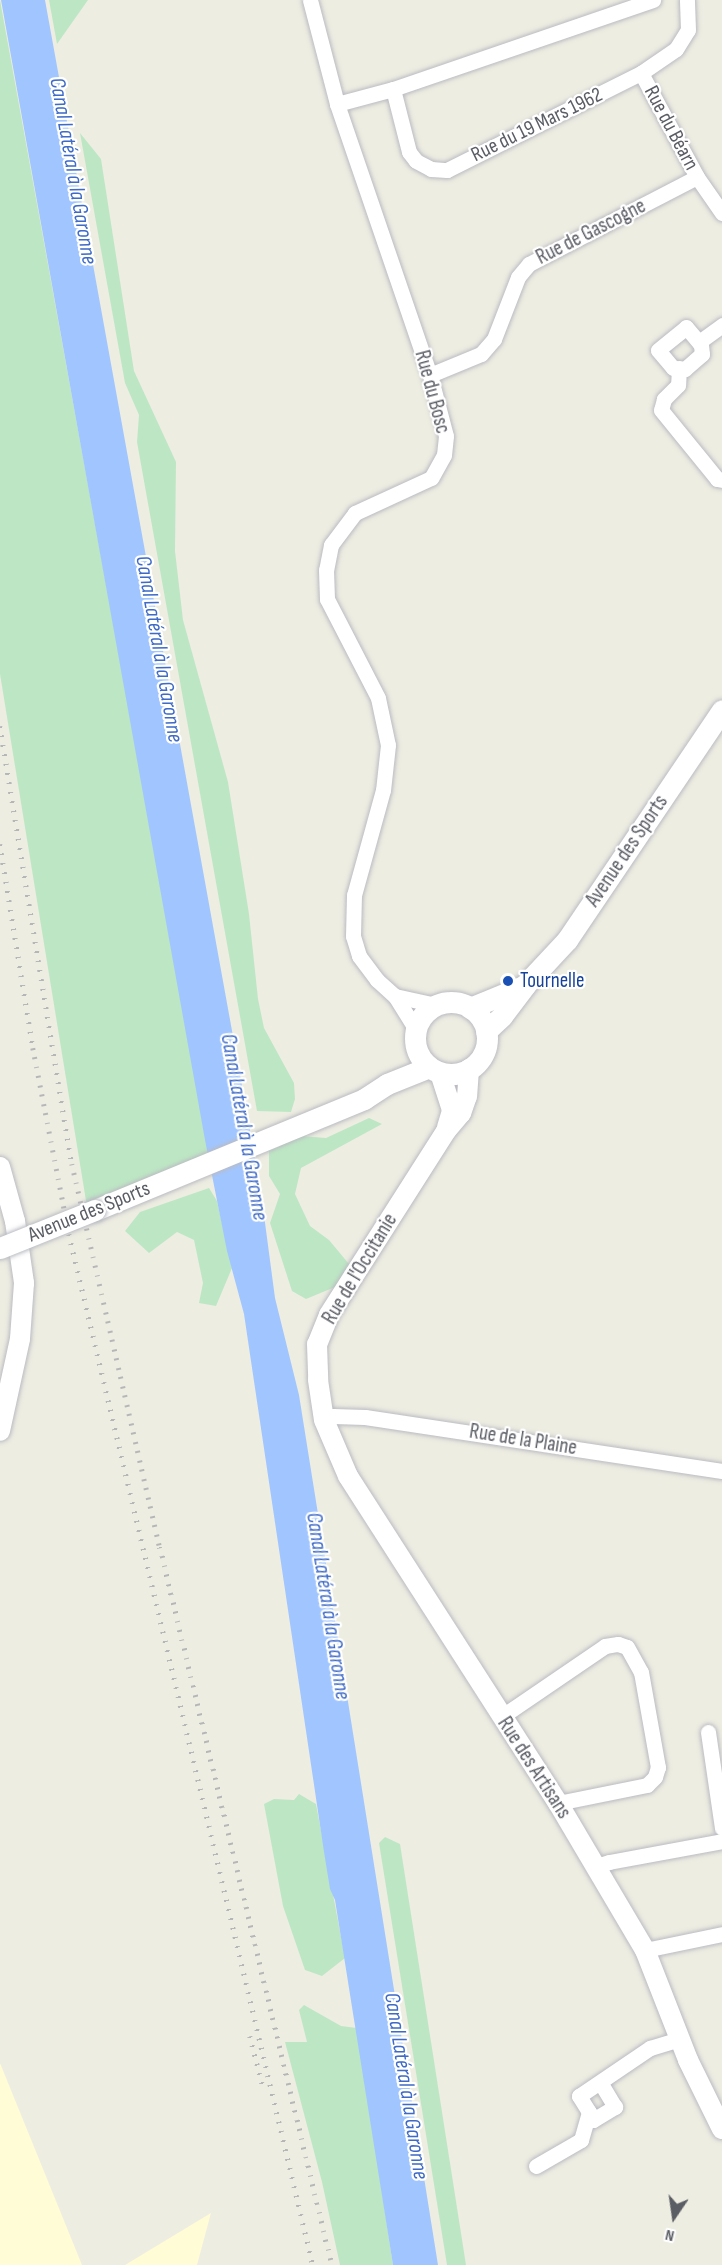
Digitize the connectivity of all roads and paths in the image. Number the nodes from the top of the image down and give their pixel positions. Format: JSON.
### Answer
{"nodes":[{"id":1,"x":310,"y":0,"type":"edge"},
{"id":2,"x":653,"y":0,"type":"edge"},
{"id":3,"x":687,"y":0,"type":"edge"},
{"id":4,"x":641,"y":73,"type":"junction"},
{"id":5,"x":393,"y":88,"type":"junction"},
{"id":6,"x":337,"y":104,"type":"junction"},
{"id":7,"x":697,"y":177,"type":"junction"},
{"id":8,"x":722,"y":213,"type":"edge"},
{"id":9,"x":722,"y":325,"type":"edge"},
{"id":10,"x":699,"y":342,"type":"junction"},
{"id":11,"x":679,"y":368,"type":"junction"},
{"id":12,"x":430,"y":375,"type":"junction"},
{"id":13,"x":722,"y":480,"type":"edge"},
{"id":14,"x":722,"y":710,"type":"edge"},
{"id":15,"x":525,"y":986,"type":"junction"},
{"id":16,"x":395,"y":996,"type":"junction"},
{"id":17,"x":436,"y":1005,"type":"junction"},
{"id":18,"x":470,"y":1008,"type":"junction"},
{"id":19,"x":486,"y":1031,"type":"junction"},
{"id":20,"x":416,"y":1038,"type":"junction"},
{"id":21,"x":469,"y":1069,"type":"junction"},
{"id":22,"x":435,"y":1070,"type":"junction"},
{"id":23,"x":387,"y":1084,"type":"junction"},
{"id":24,"x":446,"y":1131,"type":"junction"},
{"id":25,"x":0,"y":1167,"type":"edge"},
{"id":26,"x":0,"y":1248,"type":"edge"},
{"id":27,"x":14,"y":1364,"type":"junction"},
{"id":28,"x":0,"y":1392,"type":"edge"},
{"id":29,"x":324,"y":1420,"type":"junction"},
{"id":30,"x":0,"y":1431,"type":"edge"},
{"id":31,"x":722,"y":1471,"type":"edge"},
{"id":32,"x":501,"y":1717,"type":"junction"},
{"id":33,"x":708,"y":1732,"type":"dead end"},
{"id":34,"x":558,"y":1803,"type":"junction"},
{"id":35,"x":722,"y":1828,"type":"edge"},
{"id":36,"x":722,"y":1841,"type":"edge"},
{"id":37,"x":597,"y":1866,"type":"junction"},
{"id":38,"x":722,"y":1934,"type":"edge"},
{"id":39,"x":645,"y":1950,"type":"junction"},
{"id":40,"x":680,"y":2039,"type":"junction"},
{"id":41,"x":601,"y":2084,"type":"junction"},
{"id":42,"x":589,"y":2112,"type":"junction"},
{"id":43,"x":722,"y":2129,"type":"edge"},
{"id":44,"x":536,"y":2166,"type":"dead end"}],
"edges":[{"from":1,"to":6,"type":"street","name":"Rue du Bosc"},
{"from":2,"to":5,"type":"street"},
{"from":3,"to":4,"type":"street","name":"Rue du 19 Mars 1962"},
{"from":4,"to":5,"type":"street","name":"Rue du 19 Mars 1962"},
{"from":4,"to":7,"type":"street","name":"Rue du Béarn"},
{"from":5,"to":6,"type":"street"},
{"from":6,"to":12,"type":"street","name":"Rue du Bosc"},
{"from":7,"to":8,"type":"street","name":"Rue du Béarn"},
{"from":7,"to":12,"type":"street","name":"Rue de Gascogne"},
{"from":9,"to":10,"type":"street"},
{"from":10,"to":11,"type":"street"},
{"from":10,"to":11,"type":"street"},
{"from":11,"to":13,"type":"street"},
{"from":12,"to":16,"type":"street","name":"Rue du Bosc"},
{"from":14,"to":15,"type":"main road","name":"Avenue des Sports"},
{"from":15,"to":18,"type":"main road","name":"Avenue des Sports"},
{"from":15,"to":19,"type":"main road","name":"Avenue des Sports"},
{"from":16,"to":17,"type":"street"},
{"from":16,"to":20,"type":"street","name":"Rue du Bosc"},
{"from":17,"to":18,"type":"main road"},
{"from":17,"to":20,"type":"main road"},
{"from":18,"to":19,"type":"main road"},
{"from":19,"to":21,"type":"main road"},
{"from":20,"to":22,"type":"main road"},
{"from":20,"to":23,"type":"main road"},
{"from":21,"to":22,"type":"main road"},
{"from":21,"to":24,"type":"street","name":"Rue de l'Occitanie"},
{"from":22,"to":23,"type":"main road"},
{"from":22,"to":24,"type":"street"},
{"from":23,"to":26,"type":"main road","name":"Avenue des Sports","bridge":true},
{"from":24,"to":29,"type":"street","name":"Rue de l'Occitanie"},
{"from":25,"to":27,"type":"street"},
{"from":27,"to":28,"type":"street"},
{"from":27,"to":30,"type":"street"},
{"from":29,"to":31,"type":"street","name":"Rue de la Plaine"},
{"from":29,"to":32,"type":"street","name":"Rue des Artisans"},
{"from":32,"to":34,"type":"street","name":"Rue des Artisans"},
{"from":32,"to":34,"type":"street"},
{"from":33,"to":35,"type":"street"},
{"from":34,"to":37,"type":"street","name":"Rue des Artisans"},
{"from":36,"to":37,"type":"street"},
{"from":37,"to":39,"type":"street","name":"Rue des Artisans"},
{"from":38,"to":39,"type":"street"},
{"from":39,"to":40,"type":"street","name":"Rue des Artisans"},
{"from":40,"to":41,"type":"street"},
{"from":40,"to":43,"type":"street","name":"Rue des Artisans"},
{"from":41,"to":42,"type":"street"},
{"from":41,"to":42,"type":"street"},
{"from":42,"to":44,"type":"street"}]}
